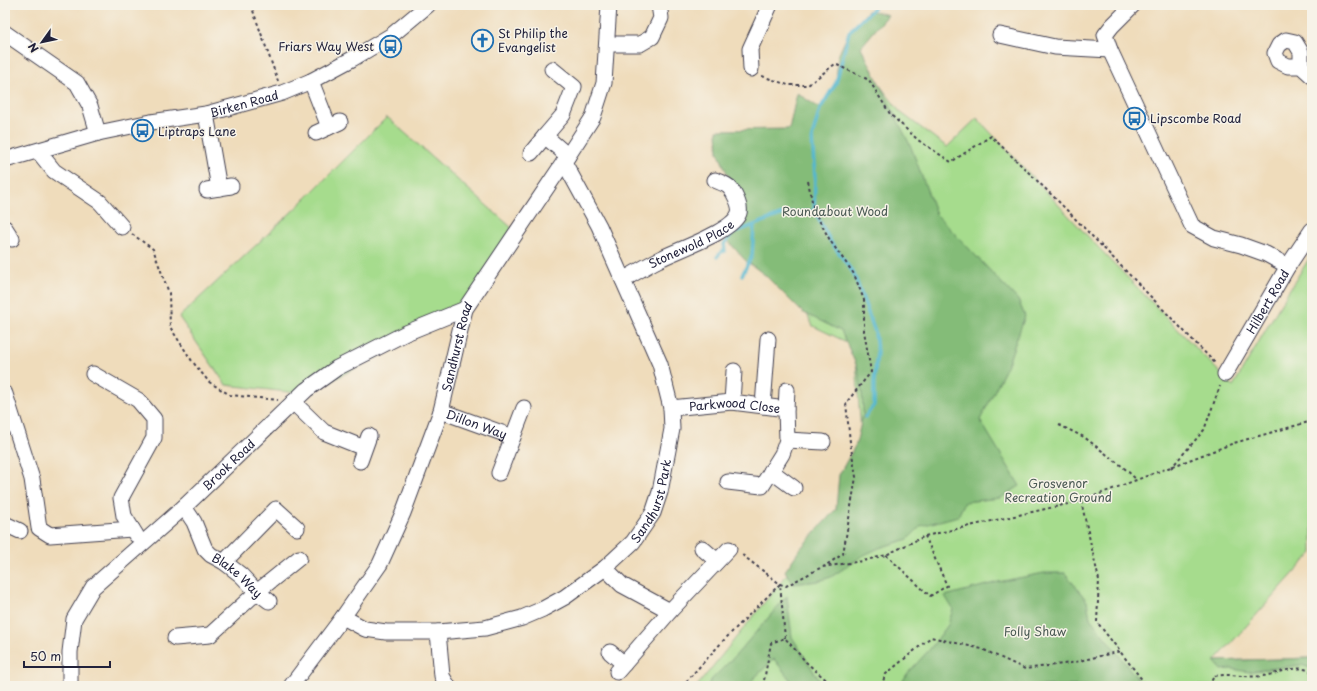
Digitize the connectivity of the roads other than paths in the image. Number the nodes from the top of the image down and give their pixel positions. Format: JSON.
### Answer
{"nodes":[{"id":1,"x":428,"y":5,"type":"edge"},
{"id":2,"x":609,"y":5,"type":"edge"},
{"id":3,"x":659,"y":5,"type":"edge"},
{"id":4,"x":770,"y":5,"type":"edge"},
{"id":5,"x":1133,"y":5,"type":"edge"},
{"id":6,"x":5,"y":33,"type":"edge"},
{"id":7,"x":1000,"y":34,"type":"dead end"},
{"id":8,"x":607,"y":44,"type":"junction"},
{"id":9,"x":1110,"y":50,"type":"junction"},
{"id":10,"x":1301,"y":66,"type":"dead end"},
{"id":11,"x":552,"y":68,"type":"dead end"},
{"id":12,"x":751,"y":69,"type":"road end"},
{"id":13,"x":1312,"y":76,"type":"edge"},
{"id":14,"x":311,"y":81,"type":"junction"},
{"id":15,"x":206,"y":114,"type":"junction"},
{"id":16,"x":328,"y":127,"type":"dead end"},
{"id":17,"x":98,"y":133,"type":"junction"},
{"id":18,"x":545,"y":136,"type":"junction"},
{"id":19,"x":38,"y":151,"type":"junction"},
{"id":20,"x":531,"y":153,"type":"dead end"},
{"id":21,"x":566,"y":159,"type":"junction"},
{"id":22,"x":5,"y":160,"type":"edge"},
{"id":23,"x":715,"y":180,"type":"dead end"},
{"id":24,"x":219,"y":188,"type":"dead end"},
{"id":25,"x":122,"y":227,"type":"road end"},
{"id":26,"x":1312,"y":230,"type":"edge"},
{"id":27,"x":1288,"y":266,"type":"junction"},
{"id":28,"x":623,"y":280,"type":"junction"},
{"id":29,"x":465,"y":309,"type":"junction"},
{"id":30,"x":768,"y":339,"type":"dead end"},
{"id":31,"x":734,"y":371,"type":"dead end"},
{"id":32,"x":93,"y":374,"type":"dead end"},
{"id":33,"x":1225,"y":374,"type":"road end"},
{"id":34,"x":787,"y":390,"type":"dead end"},
{"id":35,"x":5,"y":394,"type":"edge"},
{"id":36,"x":293,"y":402,"type":"junction"},
{"id":37,"x":732,"y":402,"type":"junction"},
{"id":38,"x":763,"y":406,"type":"junction"},
{"id":39,"x":524,"y":408,"type":"dead end"},
{"id":40,"x":670,"y":408,"type":"junction"},
{"id":41,"x":786,"y":408,"type":"junction"},
{"id":42,"x":440,"y":411,"type":"junction"},
{"id":43,"x":513,"y":437,"type":"junction"},
{"id":44,"x":787,"y":440,"type":"junction"},
{"id":45,"x":823,"y":442,"type":"dead end"},
{"id":46,"x":364,"y":449,"type":"dead end"},
{"id":47,"x":771,"y":472,"type":"junction"},
{"id":48,"x":499,"y":473,"type":"dead end"},
{"id":49,"x":728,"y":482,"type":"dead end"},
{"id":50,"x":794,"y":488,"type":"dead end"},
{"id":51,"x":184,"y":507,"type":"junction"},
{"id":52,"x":5,"y":524,"type":"edge"},
{"id":53,"x":297,"y":528,"type":"dead end"},
{"id":54,"x":132,"y":529,"type":"junction"},
{"id":55,"x":20,"y":531,"type":"dead end"},
{"id":56,"x":142,"y":544,"type":"junction"},
{"id":57,"x":702,"y":548,"type":"dead end"},
{"id":58,"x":734,"y":551,"type":"road end"},
{"id":59,"x":299,"y":558,"type":"dead end"},
{"id":60,"x":717,"y":561,"type":"junction"},
{"id":61,"x":224,"y":562,"type":"junction"},
{"id":62,"x":606,"y":568,"type":"junction"},
{"id":63,"x":257,"y":592,"type":"junction"},
{"id":64,"x":269,"y":602,"type":"dead end"},
{"id":65,"x":670,"y":611,"type":"junction"},
{"id":66,"x":343,"y":617,"type":"junction"},
{"id":67,"x":438,"y":632,"type":"junction"},
{"id":68,"x":175,"y":638,"type":"dead end"},
{"id":69,"x":610,"y":652,"type":"dead end"},
{"id":70,"x":70,"y":686,"type":"edge"},
{"id":71,"x":291,"y":686,"type":"edge"},
{"id":72,"x":448,"y":686,"type":"edge"}],
"edges":[{"from":1,"to":14,"type":"street","name":"Birken Road"},
{"from":2,"to":8,"type":"street","name":"Sandhurst Road"},
{"from":3,"to":8,"type":"street"},
{"from":4,"to":12,"type":"street"},
{"from":5,"to":9,"type":"street"},
{"from":6,"to":17,"type":"street"},
{"from":7,"to":9,"type":"street"},
{"from":8,"to":21,"type":"street","name":"Sandhurst Road"},
{"from":9,"to":27,"type":"street"},
{"from":10,"to":13,"type":"street"},
{"from":11,"to":18,"type":"street"},
{"from":14,"to":15,"type":"street","name":"Birken Road"},
{"from":14,"to":16,"type":"street"},
{"from":15,"to":17,"type":"street","name":"Birken Road"},
{"from":15,"to":24,"type":"street"},
{"from":17,"to":19,"type":"street","name":"Birken Road"},
{"from":18,"to":20,"type":"street"},
{"from":18,"to":21,"type":"street"},
{"from":19,"to":22,"type":"street"},
{"from":19,"to":25,"type":"street"},
{"from":21,"to":28,"type":"street","name":"Sandhurst Park"},
{"from":21,"to":29,"type":"street","name":"Sandhurst Road"},
{"from":23,"to":28,"type":"street","name":"Stonewold Place"},
{"from":26,"to":27,"type":"street","name":"Hilbert Road"},
{"from":27,"to":33,"type":"street","name":"Hilbert Road"},
{"from":28,"to":40,"type":"street","name":"Sandhurst Park"},
{"from":29,"to":36,"type":"street","name":"Brook Road"},
{"from":29,"to":42,"type":"street","name":"Sandhurst Road"},
{"from":30,"to":38,"type":"street"},
{"from":31,"to":37,"type":"street"},
{"from":32,"to":54,"type":"street"},
{"from":34,"to":41,"type":"street"},
{"from":35,"to":54,"type":"street"},
{"from":36,"to":46,"type":"street"},
{"from":36,"to":51,"type":"street","name":"Brook Road"},
{"from":37,"to":38,"type":"street","name":"Parkwood Close"},
{"from":37,"to":40,"type":"street","name":"Parkwood Close"},
{"from":38,"to":41,"type":"street","name":"Parkwood Close"},
{"from":39,"to":43,"type":"street","name":"Dillon Way"},
{"from":40,"to":62,"type":"street","name":"Sandhurst Park"},
{"from":41,"to":44,"type":"street","name":"Parkwood Close"},
{"from":42,"to":43,"type":"street","name":"Dillon Way"},
{"from":42,"to":66,"type":"street","name":"Sandhurst Road"},
{"from":43,"to":48,"type":"street","name":"Dillon Way"},
{"from":44,"to":45,"type":"street"},
{"from":44,"to":47,"type":"street","name":"Parkwood Close"},
{"from":47,"to":49,"type":"street","name":"Parkwood Close"},
{"from":47,"to":50,"type":"street"},
{"from":51,"to":56,"type":"street","name":"Brook Road"},
{"from":51,"to":61,"type":"street","name":"Blake Way"},
{"from":52,"to":55,"type":"street"},
{"from":53,"to":61,"type":"street"},
{"from":54,"to":56,"type":"street"},
{"from":56,"to":70,"type":"street","name":"Brook Road"},
{"from":57,"to":60,"type":"street"},
{"from":58,"to":60,"type":"street"},
{"from":59,"to":63,"type":"street"},
{"from":60,"to":65,"type":"street"},
{"from":61,"to":63,"type":"street","name":"Blake Way"},
{"from":62,"to":65,"type":"street"},
{"from":62,"to":67,"type":"street","name":"Sandhurst Park"},
{"from":63,"to":64,"type":"street","name":"Blake Way"},
{"from":63,"to":68,"type":"street"},
{"from":65,"to":69,"type":"street"},
{"from":66,"to":67,"type":"street","name":"Sandhurst Park"},
{"from":66,"to":71,"type":"street","name":"Sandhurst Road"},
{"from":67,"to":72,"type":"street"}]}
